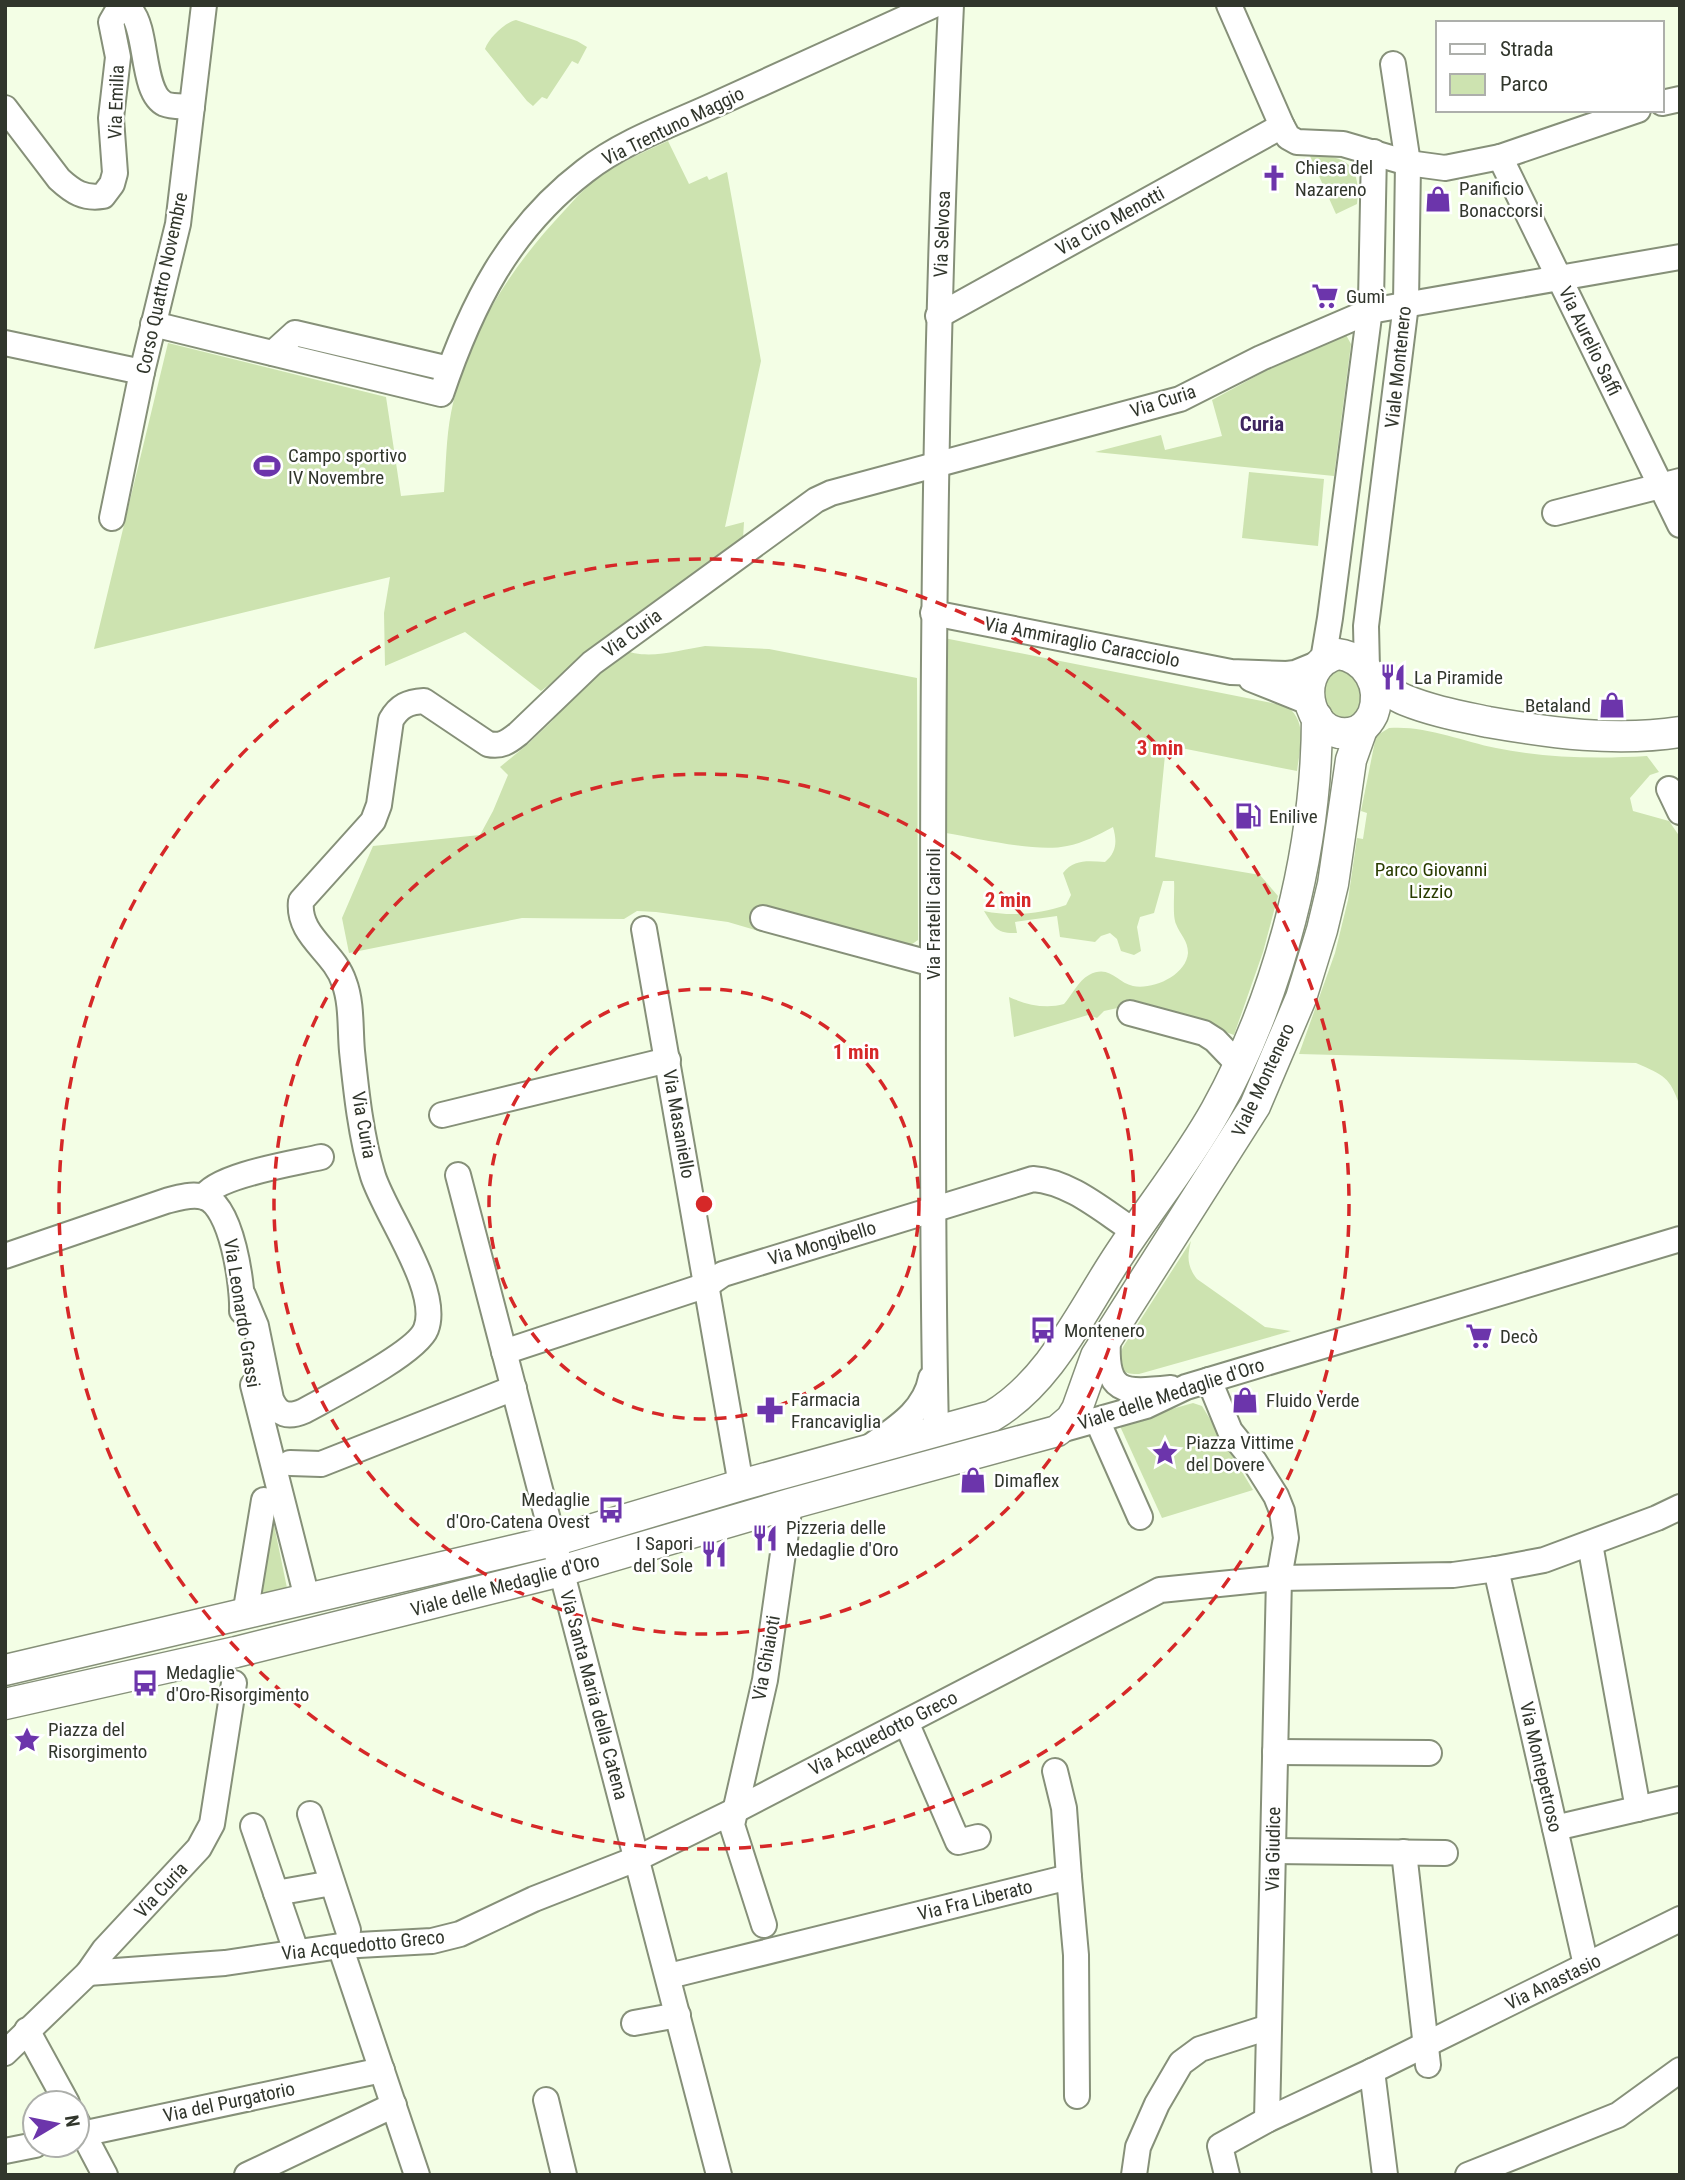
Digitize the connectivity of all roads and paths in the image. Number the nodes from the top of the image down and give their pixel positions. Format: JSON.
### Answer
{"nodes":[{"id":1,"x":204,"y":5,"type":"edge"},
{"id":2,"x":934,"y":5,"type":"edge"},
{"id":3,"x":951,"y":5,"type":"edge"},
{"id":4,"x":1229,"y":5,"type":"edge"},
{"id":5,"x":1393,"y":64,"type":"dead end"},
{"id":6,"x":192,"y":107,"type":"junction"},
{"id":7,"x":5,"y":108,"type":"edge"},
{"id":8,"x":1632,"y":112,"type":"edge"},
{"id":9,"x":1282,"y":126,"type":"junction"},
{"id":10,"x":1374,"y":152,"type":"junction"},
{"id":11,"x":1500,"y":157,"type":"junction"},
{"id":12,"x":1408,"y":163,"type":"junction"},
{"id":13,"x":1680,"y":257,"type":"edge"},
{"id":14,"x":1560,"y":278,"type":"junction"},
{"id":15,"x":1406,"y":304,"type":"junction"},
{"id":16,"x":1370,"y":311,"type":"junction"},
{"id":17,"x":939,"y":316,"type":"junction"},
{"id":18,"x":153,"y":324,"type":"junction"},
{"id":19,"x":5,"y":343,"type":"edge"},
{"id":20,"x":142,"y":372,"type":"junction"},
{"id":21,"x":935,"y":464,"type":"junction"},
{"id":22,"x":1670,"y":484,"type":"edge"},
{"id":23,"x":1555,"y":513,"type":"dead end"},
{"id":24,"x":112,"y":518,"type":"dead end"},
{"id":25,"x":1680,"y":525,"type":"edge"},
{"id":26,"x":933,"y":612,"type":"junction"},
{"id":27,"x":1320,"y":662,"type":"junction"},
{"id":28,"x":1231,"y":672,"type":"junction"},
{"id":29,"x":1369,"y":672,"type":"junction"},
{"id":30,"x":1314,"y":710,"type":"junction"},
{"id":31,"x":1443,"y":713,"type":"junction"},
{"id":32,"x":1365,"y":726,"type":"junction"},
{"id":33,"x":1680,"y":732,"type":"edge"},
{"id":34,"x":1669,"y":789,"type":"dead end"},
{"id":35,"x":1680,"y":812,"type":"edge"},
{"id":36,"x":763,"y":918,"type":"dead end"},
{"id":37,"x":644,"y":929,"type":"dead end"},
{"id":38,"x":933,"y":964,"type":"junction"},
{"id":39,"x":1130,"y":1013,"type":"dead end"},
{"id":40,"x":667,"y":1060,"type":"junction"},
{"id":41,"x":1238,"y":1064,"type":"junction"},
{"id":42,"x":442,"y":1115,"type":"dead end"},
{"id":43,"x":321,"y":1157,"type":"dead end"},
{"id":44,"x":458,"y":1175,"type":"dead end"},
{"id":45,"x":204,"y":1197,"type":"junction"},
{"id":46,"x":933,"y":1209,"type":"junction"},
{"id":47,"x":1134,"y":1231,"type":"junction"},
{"id":48,"x":1680,"y":1239,"type":"edge"},
{"id":49,"x":5,"y":1256,"type":"edge"},
{"id":50,"x":706,"y":1285,"type":"junction"},
{"id":51,"x":243,"y":1295,"type":"junction"},
{"id":52,"x":1108,"y":1338,"type":"junction"},
{"id":53,"x":504,"y":1352,"type":"junction"},
{"id":54,"x":934,"y":1364,"type":"junction"},
{"id":55,"x":1049,"y":1364,"type":"junction"},
{"id":56,"x":1197,"y":1383,"type":"junction"},
{"id":57,"x":514,"y":1388,"type":"junction"},
{"id":58,"x":1016,"y":1400,"type":"joint"},
{"id":59,"x":1097,"y":1420,"type":"junction"},
{"id":60,"x":936,"y":1430,"type":"junction"},
{"id":61,"x":1057,"y":1431,"type":"junction"},
{"id":62,"x":865,"y":1451,"type":"junction"},
{"id":63,"x":290,"y":1463,"type":"dead end"},
{"id":64,"x":741,"y":1485,"type":"junction"},
{"id":65,"x":264,"y":1500,"type":"dead end"},
{"id":66,"x":790,"y":1504,"type":"junction"},
{"id":67,"x":1680,"y":1507,"type":"edge"},
{"id":68,"x":1140,"y":1517,"type":"dead end"},
{"id":69,"x":553,"y":1541,"type":"junction"},
{"id":70,"x":1590,"y":1544,"type":"junction"},
{"id":71,"x":1496,"y":1569,"type":"junction"},
{"id":72,"x":561,"y":1571,"type":"junction"},
{"id":73,"x":1279,"y":1578,"type":"junction"},
{"id":74,"x":294,"y":1602,"type":"junction"},
{"id":75,"x":245,"y":1615,"type":"junction"},
{"id":76,"x":291,"y":1639,"type":"junction"},
{"id":77,"x":5,"y":1670,"type":"edge"},
{"id":78,"x":234,"y":1683,"type":"dead end"},
{"id":79,"x":6,"y":1703,"type":"edge"},
{"id":80,"x":906,"y":1722,"type":"junction"},
{"id":81,"x":1275,"y":1752,"type":"junction"},
{"id":82,"x":1429,"y":1753,"type":"dead end"},
{"id":83,"x":1055,"y":1771,"type":"dead end"},
{"id":84,"x":1680,"y":1799,"type":"edge"},
{"id":85,"x":1638,"y":1809,"type":"junction"},
{"id":86,"x":734,"y":1811,"type":"junction"},
{"id":87,"x":310,"y":1814,"type":"dead end"},
{"id":88,"x":253,"y":1826,"type":"dead end"},
{"id":89,"x":1555,"y":1828,"type":"junction"},
{"id":90,"x":978,"y":1837,"type":"dead end"},
{"id":91,"x":1273,"y":1851,"type":"junction"},
{"id":92,"x":1404,"y":1852,"type":"junction"},
{"id":93,"x":1446,"y":1853,"type":"dead end"},
{"id":94,"x":636,"y":1858,"type":"junction"},
{"id":95,"x":1069,"y":1877,"type":"junction"},
{"id":96,"x":332,"y":1883,"type":"junction"},
{"id":97,"x":276,"y":1893,"type":"junction"},
{"id":98,"x":1680,"y":1919,"type":"edge"},
{"id":99,"x":764,"y":1925,"type":"dead end"},
{"id":100,"x":344,"y":1938,"type":"junction"},
{"id":101,"x":296,"y":1951,"type":"junction"},
{"id":102,"x":1586,"y":1965,"type":"junction"},
{"id":103,"x":88,"y":1973,"type":"junction"},
{"id":104,"x":669,"y":1976,"type":"junction"},
{"id":105,"x":678,"y":2015,"type":"junction"},
{"id":106,"x":634,"y":2023,"type":"dead end"},
{"id":107,"x":1269,"y":2027,"type":"junction"},
{"id":108,"x":16,"y":2034,"type":"edge"},
{"id":109,"x":5,"y":2053,"type":"edge"},
{"id":110,"x":1427,"y":2055,"type":"junction"},
{"id":111,"x":382,"y":2070,"type":"junction"},
{"id":112,"x":1680,"y":2070,"type":"edge"},
{"id":113,"x":1372,"y":2071,"type":"junction"},
{"id":114,"x":57,"y":2089,"type":"edge"},
{"id":115,"x":1077,"y":2096,"type":"dead end"},
{"id":116,"x":546,"y":2100,"type":"dead end"},
{"id":117,"x":394,"y":2105,"type":"junction"},
{"id":118,"x":1267,"y":2120,"type":"junction"},
{"id":119,"x":91,"y":2128,"type":"edge"},
{"id":120,"x":91,"y":2150,"type":"edge"},
{"id":121,"x":106,"y":2175,"type":"edge"},
{"id":122,"x":247,"y":2175,"type":"edge"},
{"id":123,"x":417,"y":2175,"type":"edge"},
{"id":124,"x":564,"y":2175,"type":"edge"},
{"id":125,"x":719,"y":2175,"type":"edge"},
{"id":126,"x":1134,"y":2175,"type":"edge"},
{"id":127,"x":1227,"y":2175,"type":"edge"},
{"id":128,"x":1385,"y":2175,"type":"edge"},
{"id":129,"x":1468,"y":2175,"type":"edge"}],
"edges":[{"from":1,"to":6,"type":"street","name":"Corso Quattro Novembre"},
{"from":2,"to":18,"type":"street","name":"Via Trentuno Maggio"},
{"from":3,"to":17,"type":"street","name":"Via Selvosa"},
{"from":4,"to":9,"type":"street"},
{"from":5,"to":12,"type":"street","name":"Viale Montenero"},
{"from":6,"to":7,"type":"street","name":"Via Emilia"},
{"from":6,"to":18,"type":"street","name":"Corso Quattro Novembre"},
{"from":8,"to":11,"type":"street"},
{"from":9,"to":10,"type":"street"},
{"from":9,"to":17,"type":"street","name":"Via Ciro Menotti"},
{"from":10,"to":12,"type":"street"},
{"from":10,"to":16,"type":"street","name":"Viale Montenero"},
{"from":11,"to":12,"type":"street"},
{"from":11,"to":14,"type":"street","name":"Via Aurelio Saffi"},
{"from":12,"to":15,"type":"street","name":"Viale Montenero"},
{"from":13,"to":14,"type":"street","name":"Via Curia"},
{"from":14,"to":15,"type":"street","name":"Via Curia"},
{"from":14,"to":22,"type":"street","name":"Via Aurelio Saffi"},
{"from":15,"to":16,"type":"street","name":"Via Curia"},
{"from":15,"to":29,"type":"street","name":"Viale Montenero"},
{"from":16,"to":21,"type":"street","name":"Via Curia"},
{"from":16,"to":27,"type":"street","name":"Viale Montenero"},
{"from":17,"to":21,"type":"street","name":"Via Selvosa"},
{"from":18,"to":20,"type":"street","name":"Corso Quattro Novembre"},
{"from":19,"to":20,"type":"street"},
{"from":20,"to":24,"type":"street","name":"Corso Quattro Novembre"},
{"from":21,"to":26,"type":"street","name":"Via Fratelli Cairoli"},
{"from":21,"to":51,"type":"street","name":"Via Curia"},
{"from":22,"to":23,"type":"street"},
{"from":22,"to":25,"type":"street","name":"Via Aurelio Saffi"},
{"from":26,"to":28,"type":"street","name":"Via Ammiraglio Caracciolo"},
{"from":26,"to":38,"type":"street","name":"Via Fratelli Cairoli"},
{"from":27,"to":28,"type":"street"},
{"from":27,"to":29,"type":"main road"},
{"from":27,"to":30,"type":"main road"},
{"from":28,"to":30,"type":"street"},
{"from":29,"to":31,"type":"main road"},
{"from":29,"to":32,"type":"main road"},
{"from":30,"to":32,"type":"main road"},
{"from":30,"to":41,"type":"main road","name":"Viale Montenero"},
{"from":31,"to":32,"type":"main road"},
{"from":31,"to":33,"type":"main road"},
{"from":32,"to":52,"type":"main road","name":"Viale Montenero"},
{"from":34,"to":35,"type":"street"},
{"from":36,"to":38,"type":"street"},
{"from":37,"to":40,"type":"street","name":"Via Masaniello"},
{"from":38,"to":46,"type":"street","name":"Via Fratelli Cairoli"},
{"from":39,"to":41,"type":"street"},
{"from":40,"to":42,"type":"street"},
{"from":40,"to":50,"type":"street","name":"Via Masaniello"},
{"from":41,"to":47,"type":"main road","name":"Viale Montenero"},
{"from":43,"to":45,"type":"street"},
{"from":44,"to":53,"type":"street","name":"Via Santa Maria della Catena"},
{"from":45,"to":49,"type":"street"},
{"from":45,"to":51,"type":"street","name":"Via Leonardo Grassi"},
{"from":46,"to":47,"type":"street","name":"Via Mongibello"},
{"from":46,"to":50,"type":"street","name":"Via Mongibello"},
{"from":46,"to":54,"type":"street","name":"Via Fratelli Cairoli"},
{"from":47,"to":55,"type":"main road","name":"Viale Montenero"},
{"from":48,"to":56,"type":"street","name":"Viale delle Medaglie d'Oro"},
{"from":50,"to":53,"type":"street","name":"Via Mongibello"},
{"from":50,"to":64,"type":"street","name":"Via Masaniello"},
{"from":51,"to":74,"type":"street","name":"Via Leonardo Grassi"},
{"from":52,"to":56,"type":"street"},
{"from":52,"to":61,"type":"main road","name":"Viale Montenero"},
{"from":53,"to":57,"type":"street","name":"Via Santa Maria della Catena"},
{"from":54,"to":60,"type":"street"},
{"from":54,"to":62,"type":"street"},
{"from":55,"to":58,"type":"main road","name":"Viale Montenero"},
{"from":55,"to":61,"type":"main road"},
{"from":56,"to":59,"type":"street","name":"Viale delle Medaglie d'Oro"},
{"from":56,"to":73,"type":"street","name":"Via Giudice"},
{"from":57,"to":63,"type":"street"},
{"from":57,"to":69,"type":"street","name":"Via Santa Maria della Catena"},
{"from":58,"to":60,"type":"main road","name":"Viale delle Medaglie d'Oro"},
{"from":59,"to":61,"type":"street","name":"Viale delle Medaglie d'Oro"},
{"from":59,"to":68,"type":"street"},
{"from":60,"to":62,"type":"main road","name":"Viale delle Medaglie d'Oro"},
{"from":61,"to":66,"type":"main road","name":"Viale delle Medaglie d'Oro"},
{"from":62,"to":64,"type":"main road","name":"Viale delle Medaglie d'Oro"},
{"from":64,"to":69,"type":"main road","name":"Viale delle Medaglie d'Oro"},
{"from":65,"to":75,"type":"street"},
{"from":66,"to":72,"type":"main road","name":"Viale delle Medaglie d'Oro"},
{"from":66,"to":86,"type":"street","name":"Via Ghiaioti"},
{"from":67,"to":70,"type":"street","name":"Via Acquedotto Greco"},
{"from":69,"to":72,"type":"street","name":"Via Santa Maria della Catena"},
{"from":69,"to":74,"type":"main road","name":"Viale delle Medaglie d'Oro"},
{"from":70,"to":71,"type":"street","name":"Via Acquedotto Greco"},
{"from":70,"to":85,"type":"street"},
{"from":71,"to":73,"type":"street","name":"Via Acquedotto Greco"},
{"from":71,"to":89,"type":"street","name":"Via Montepetroso"},
{"from":72,"to":76,"type":"main road","name":"Viale delle Medaglie d'Oro"},
{"from":72,"to":94,"type":"street","name":"Via Santa Maria della Catena"},
{"from":73,"to":80,"type":"street","name":"Via Acquedotto Greco"},
{"from":73,"to":81,"type":"street","name":"Via Giudice"},
{"from":74,"to":75,"type":"main road","name":"Viale delle Medaglie d'Oro"},
{"from":74,"to":76,"type":"street","name":"Via Leonardo Grassi"},
{"from":75,"to":77,"type":"main road","name":"Viale delle Medaglie d'Oro"},
{"from":76,"to":79,"type":"main road","name":"Viale delle Medaglie d'Oro"},
{"from":78,"to":103,"type":"street","name":"Via Curia"},
{"from":80,"to":86,"type":"street","name":"Via Acquedotto Greco"},
{"from":80,"to":90,"type":"street"},
{"from":81,"to":82,"type":"street"},
{"from":81,"to":91,"type":"street","name":"Via Giudice"},
{"from":83,"to":95,"type":"street"},
{"from":84,"to":85,"type":"street"},
{"from":85,"to":89,"type":"street"},
{"from":86,"to":94,"type":"street","name":"Via Acquedotto Greco"},
{"from":86,"to":99,"type":"street"},
{"from":87,"to":96,"type":"street"},
{"from":88,"to":97,"type":"street"},
{"from":89,"to":102,"type":"street","name":"Via Montepetroso"},
{"from":91,"to":92,"type":"street"},
{"from":91,"to":107,"type":"street","name":"Via Giudice"},
{"from":92,"to":93,"type":"street"},
{"from":92,"to":110,"type":"street"},
{"from":94,"to":100,"type":"street","name":"Via Acquedotto Greco"},
{"from":94,"to":104,"type":"street","name":"Via Santa Maria della Catena"},
{"from":95,"to":104,"type":"street","name":"Via Fra Liberato"},
{"from":95,"to":115,"type":"street"},
{"from":96,"to":97,"type":"street"},
{"from":96,"to":100,"type":"street"},
{"from":97,"to":101,"type":"street"},
{"from":98,"to":102,"type":"street","name":"Via Anastasio"},
{"from":100,"to":101,"type":"street","name":"Via Acquedotto Greco"},
{"from":100,"to":111,"type":"street"},
{"from":101,"to":103,"type":"street","name":"Via Acquedotto Greco"},
{"from":102,"to":110,"type":"street","name":"Via Anastasio"},
{"from":103,"to":108,"type":"street","name":"Via Curia"},
{"from":104,"to":105,"type":"street","name":"Via Santa Maria della Catena"},
{"from":105,"to":106,"type":"street"},
{"from":105,"to":125,"type":"street","name":"Via Santa Maria della Catena"},
{"from":107,"to":118,"type":"street","name":"Via Giudice"},
{"from":107,"to":126,"type":"street"},
{"from":108,"to":109,"type":"street","name":"Via Curia"},
{"from":108,"to":114,"type":"street"},
{"from":110,"to":113,"type":"street","name":"Via Anastasio"},
{"from":111,"to":117,"type":"street"},
{"from":111,"to":119,"type":"street","name":"Via del Purgatorio"},
{"from":112,"to":129,"type":"street"},
{"from":113,"to":118,"type":"street","name":"Via Anastasio"},
{"from":113,"to":128,"type":"street"},
{"from":116,"to":124,"type":"street"},
{"from":117,"to":122,"type":"street"},
{"from":117,"to":123,"type":"street"},
{"from":118,"to":127,"type":"street","name":"Via Anastasio"},
{"from":120,"to":121,"type":"street"}]}
